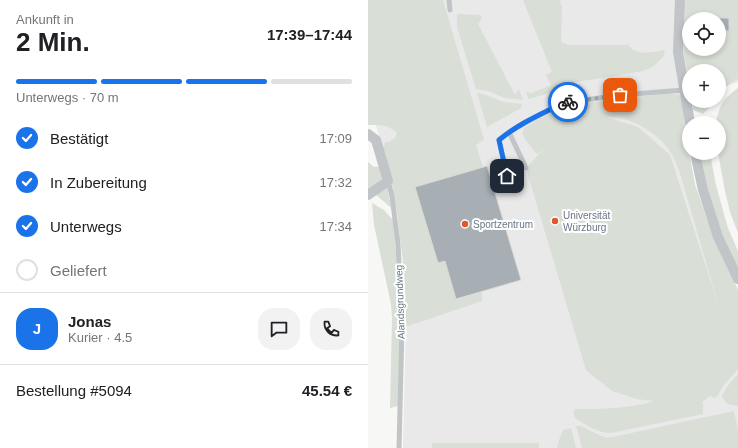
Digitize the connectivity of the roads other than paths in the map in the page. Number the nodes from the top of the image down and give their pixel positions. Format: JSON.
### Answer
{"nodes":[{"id":1,"x":449,"y":0,"type":"edge"},
{"id":2,"x":680,"y":0,"type":"edge"},
{"id":3,"x":450,"y":10,"type":"dead end"},
{"id":4,"x":682,"y":77,"type":"edge"},
{"id":5,"x":682,"y":90,"type":"edge"},
{"id":6,"x":509,"y":132,"type":"junction"},
{"id":7,"x":368,"y":134,"type":"edge"},
{"id":8,"x":697,"y":160,"type":"edge"},
{"id":9,"x":526,"y":168,"type":"dead end"},
{"id":10,"x":507,"y":176,"type":"dead end"},
{"id":11,"x":388,"y":180,"type":"junction"},
{"id":12,"x":368,"y":195,"type":"edge"},
{"id":13,"x":738,"y":279,"type":"edge"},
{"id":14,"x":399,"y":448,"type":"edge"}],
"edges":[{"from":1,"to":3,"type":"lane"},
{"from":2,"to":4,"type":"street"},
{"from":5,"to":6,"type":"lane"},
{"from":6,"to":9,"type":"lane"},
{"from":6,"to":10,"type":"lane"},
{"from":7,"to":11,"type":"street"},
{"from":8,"to":13,"type":"street"},
{"from":11,"to":12,"type":"street"},
{"from":11,"to":14,"type":"lane","name":"Alandsgrundweg"}]}
